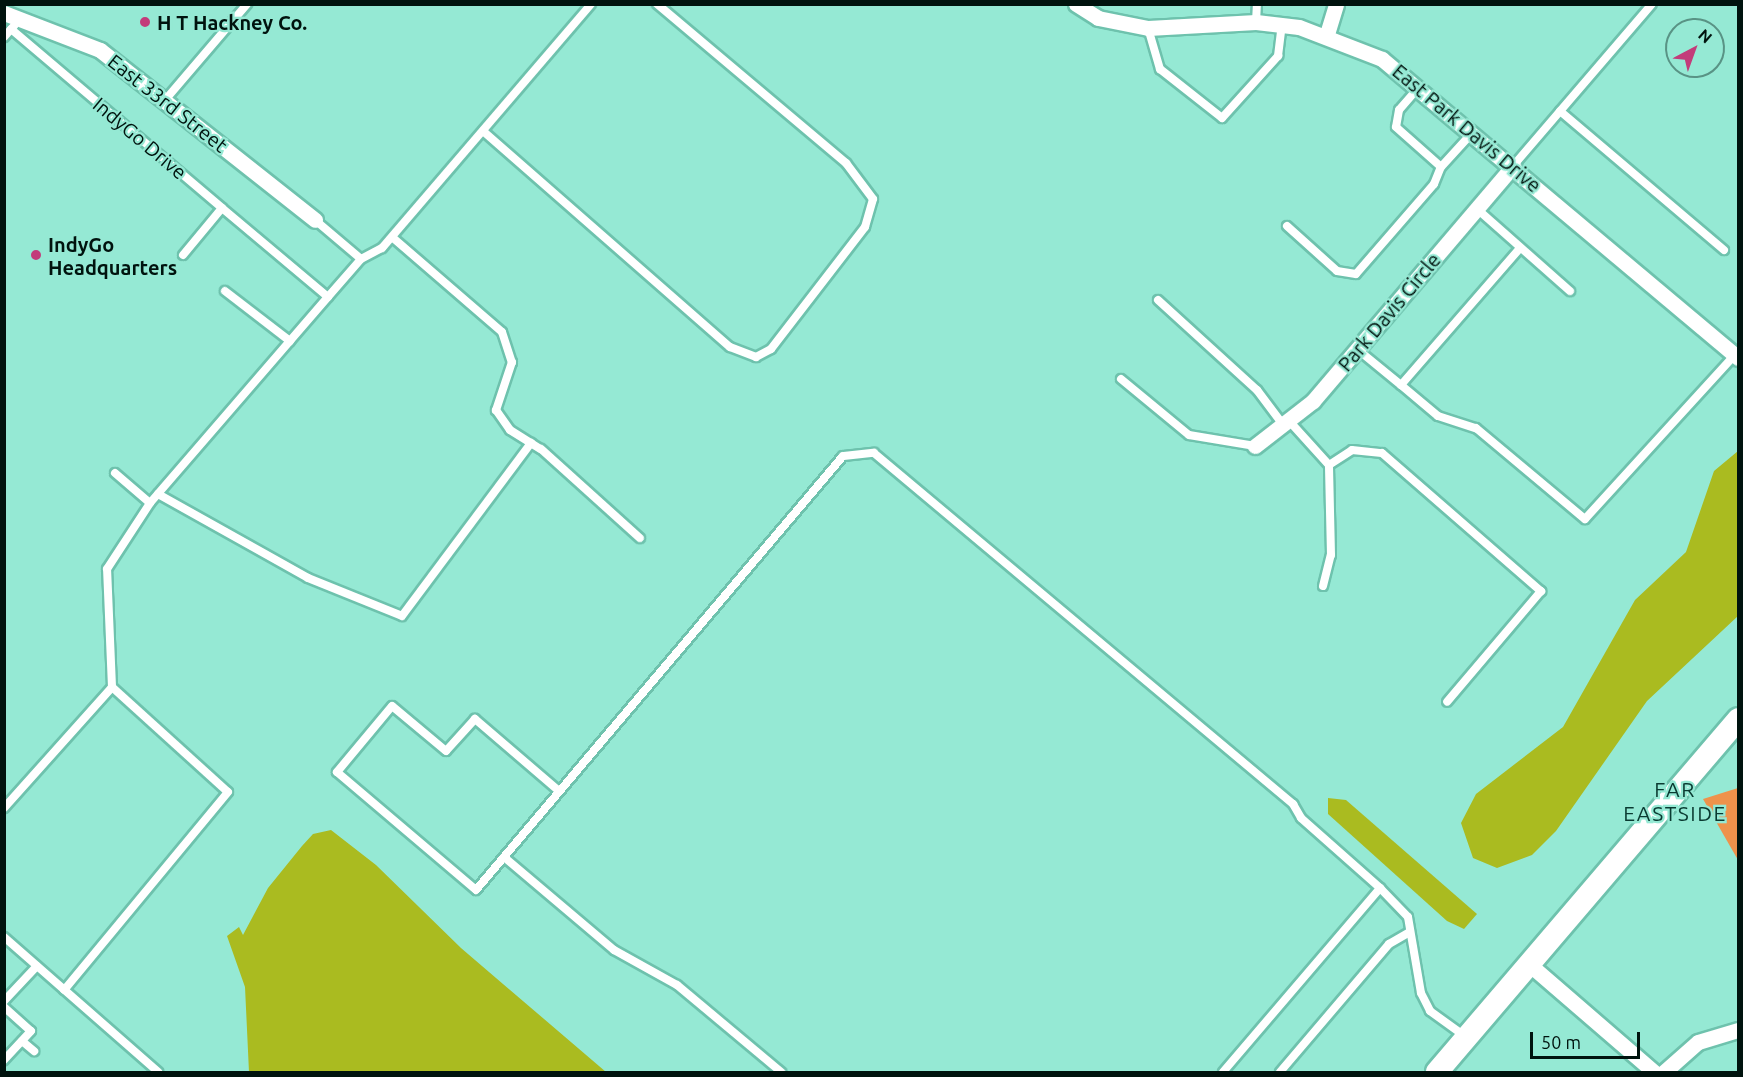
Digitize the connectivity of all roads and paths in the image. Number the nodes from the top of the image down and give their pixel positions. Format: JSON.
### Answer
{"nodes":[{"id":1,"x":247,"y":4,"type":"edge"},
{"id":2,"x":591,"y":4,"type":"edge"},
{"id":3,"x":657,"y":4,"type":"edge"},
{"id":4,"x":1076,"y":4,"type":"edge"},
{"id":5,"x":1257,"y":4,"type":"edge"},
{"id":6,"x":1336,"y":4,"type":"edge"},
{"id":7,"x":1652,"y":4,"type":"edge"},
{"id":8,"x":4,"y":13,"type":"edge"},
{"id":9,"x":1256,"y":22,"type":"junction"},
{"id":10,"x":16,"y":24,"type":"junction"},
{"id":11,"x":1282,"y":24,"type":"junction"},
{"id":12,"x":1148,"y":28,"type":"junction"},
{"id":13,"x":1327,"y":34,"type":"junction"},
{"id":14,"x":4,"y":37,"type":"edge"},
{"id":15,"x":1420,"y":86,"type":"junction"},
{"id":16,"x":166,"y":99,"type":"junction"},
{"id":17,"x":1560,"y":111,"type":"junction"},
{"id":18,"x":483,"y":131,"type":"junction"},
{"id":19,"x":1473,"y":132,"type":"junction"},
{"id":20,"x":1513,"y":166,"type":"junction"},
{"id":21,"x":1441,"y":167,"type":"junction"},
{"id":22,"x":222,"y":208,"type":"junction"},
{"id":23,"x":1477,"y":209,"type":"junction"},
{"id":24,"x":315,"y":220,"type":"joint"},
{"id":25,"x":1287,"y":226,"type":"dead end"},
{"id":26,"x":392,"y":237,"type":"junction"},
{"id":27,"x":1520,"y":248,"type":"junction"},
{"id":28,"x":1724,"y":250,"type":"dead end"},
{"id":29,"x":183,"y":255,"type":"dead end"},
{"id":30,"x":361,"y":260,"type":"junction"},
{"id":31,"x":225,"y":291,"type":"dead end"},
{"id":32,"x":1570,"y":291,"type":"dead end"},
{"id":33,"x":328,"y":297,"type":"junction"},
{"id":34,"x":1158,"y":300,"type":"dead end"},
{"id":35,"x":290,"y":341,"type":"junction"},
{"id":36,"x":1357,"y":349,"type":"junction"},
{"id":37,"x":1737,"y":357,"type":"edge"},
{"id":38,"x":1120,"y":379,"type":"dead end"},
{"id":39,"x":1401,"y":385,"type":"junction"},
{"id":40,"x":1288,"y":425,"type":"junction"},
{"id":41,"x":531,"y":443,"type":"junction"},
{"id":42,"x":1255,"y":446,"type":"joint"},
{"id":43,"x":1329,"y":465,"type":"junction"},
{"id":44,"x":115,"y":473,"type":"dead end"},
{"id":45,"x":158,"y":494,"type":"junction"},
{"id":46,"x":150,"y":502,"type":"junction"},
{"id":47,"x":640,"y":538,"type":"dead end"},
{"id":48,"x":1323,"y":586,"type":"dead end"},
{"id":49,"x":112,"y":687,"type":"junction"},
{"id":50,"x":1447,"y":702,"type":"dead end"},
{"id":51,"x":1738,"y":719,"type":"edge"},
{"id":52,"x":559,"y":791,"type":"junction"},
{"id":53,"x":4,"y":808,"type":"edge"},
{"id":54,"x":504,"y":857,"type":"junction"},
{"id":55,"x":1380,"y":888,"type":"junction"},
{"id":56,"x":1410,"y":932,"type":"junction"},
{"id":57,"x":4,"y":937,"type":"edge"},
{"id":58,"x":1529,"y":964,"type":"junction"},
{"id":59,"x":37,"y":966,"type":"junction"},
{"id":60,"x":64,"y":990,"type":"junction"},
{"id":61,"x":4,"y":1001,"type":"edge"},
{"id":62,"x":4,"y":1007,"type":"edge"},
{"id":63,"x":1738,"y":1030,"type":"edge"},
{"id":64,"x":1467,"y":1037,"type":"junction"},
{"id":65,"x":22,"y":1041,"type":"junction"},
{"id":66,"x":34,"y":1051,"type":"dead end"},
{"id":67,"x":4,"y":1060,"type":"edge"},
{"id":68,"x":158,"y":1072,"type":"edge"},
{"id":69,"x":781,"y":1072,"type":"edge"},
{"id":70,"x":1223,"y":1072,"type":"edge"},
{"id":71,"x":1280,"y":1072,"type":"edge"},
{"id":72,"x":1437,"y":1072,"type":"edge"},
{"id":73,"x":1654,"y":1072,"type":"edge"},
{"id":74,"x":1664,"y":1072,"type":"edge"}],
"edges":[{"from":1,"to":16,"type":"lane"},
{"from":2,"to":18,"type":"lane"},
{"from":3,"to":18,"type":"lane"},
{"from":4,"to":12,"type":"street","name":"East Park Davis Drive"},
{"from":5,"to":9,"type":"lane"},
{"from":6,"to":13,"type":"street"},
{"from":7,"to":17,"type":"lane"},
{"from":8,"to":10,"type":"street","name":"East 33rd Street"},
{"from":9,"to":11,"type":"street","name":"East Park Davis Drive"},
{"from":9,"to":12,"type":"street","name":"East Park Davis Drive"},
{"from":10,"to":14,"type":"lane"},
{"from":10,"to":16,"type":"street","name":"East 33rd Street"},
{"from":10,"to":22,"type":"lane","name":"IndyGo Drive"},
{"from":11,"to":12,"type":"lane"},
{"from":11,"to":13,"type":"street","name":"East Park Davis Drive"},
{"from":13,"to":15,"type":"street","name":"East Park Davis Drive"},
{"from":15,"to":19,"type":"street","name":"East Park Davis Drive"},
{"from":15,"to":21,"type":"lane"},
{"from":16,"to":24,"type":"street","name":"East 33rd Street"},
{"from":17,"to":20,"type":"lane"},
{"from":17,"to":28,"type":"lane"},
{"from":18,"to":26,"type":"lane"},
{"from":19,"to":20,"type":"street","name":"East Park Davis Drive"},
{"from":19,"to":21,"type":"lane"},
{"from":20,"to":23,"type":"street","name":"Park Davis Circle"},
{"from":20,"to":37,"type":"street","name":"East Park Davis Drive"},
{"from":21,"to":25,"type":"lane"},
{"from":22,"to":29,"type":"lane"},
{"from":22,"to":33,"type":"lane","name":"IndyGo Drive"},
{"from":23,"to":27,"type":"lane"},
{"from":23,"to":36,"type":"street","name":"Park Davis Circle"},
{"from":24,"to":30,"type":"lane"},
{"from":26,"to":30,"type":"lane"},
{"from":26,"to":41,"type":"lane"},
{"from":27,"to":32,"type":"lane"},
{"from":27,"to":39,"type":"lane"},
{"from":30,"to":33,"type":"lane"},
{"from":31,"to":35,"type":"lane"},
{"from":33,"to":35,"type":"lane"},
{"from":34,"to":40,"type":"lane"},
{"from":35,"to":45,"type":"lane"},
{"from":36,"to":39,"type":"lane"},
{"from":36,"to":40,"type":"street","name":"Park Davis Circle"},
{"from":37,"to":39,"type":"lane"},
{"from":38,"to":42,"type":"lane"},
{"from":40,"to":42,"type":"street","name":"Park Davis Circle"},
{"from":40,"to":43,"type":"lane"},
{"from":41,"to":45,"type":"lane"},
{"from":41,"to":47,"type":"lane"},
{"from":43,"to":48,"type":"lane"},
{"from":43,"to":50,"type":"lane"},
{"from":44,"to":46,"type":"lane"},
{"from":45,"to":46,"type":"lane"},
{"from":46,"to":49,"type":"lane"},
{"from":49,"to":53,"type":"lane"},
{"from":49,"to":60,"type":"lane"},
{"from":51,"to":58,"type":"main road"},
{"from":52,"to":54,"type":"lane"},
{"from":52,"to":54,"type":"lane"},
{"from":52,"to":55,"type":"lane"},
{"from":54,"to":69,"type":"lane"},
{"from":55,"to":56,"type":"lane"},
{"from":55,"to":70,"type":"lane"},
{"from":56,"to":64,"type":"lane"},
{"from":56,"to":71,"type":"lane"},
{"from":57,"to":59,"type":"lane"},
{"from":58,"to":64,"type":"main road"},
{"from":58,"to":73,"type":"street"},
{"from":59,"to":60,"type":"lane"},
{"from":59,"to":61,"type":"lane"},
{"from":60,"to":68,"type":"lane"},
{"from":62,"to":65,"type":"lane"},
{"from":63,"to":74,"type":"street"},
{"from":64,"to":72,"type":"main road"},
{"from":65,"to":66,"type":"lane"},
{"from":65,"to":67,"type":"lane"}]}
